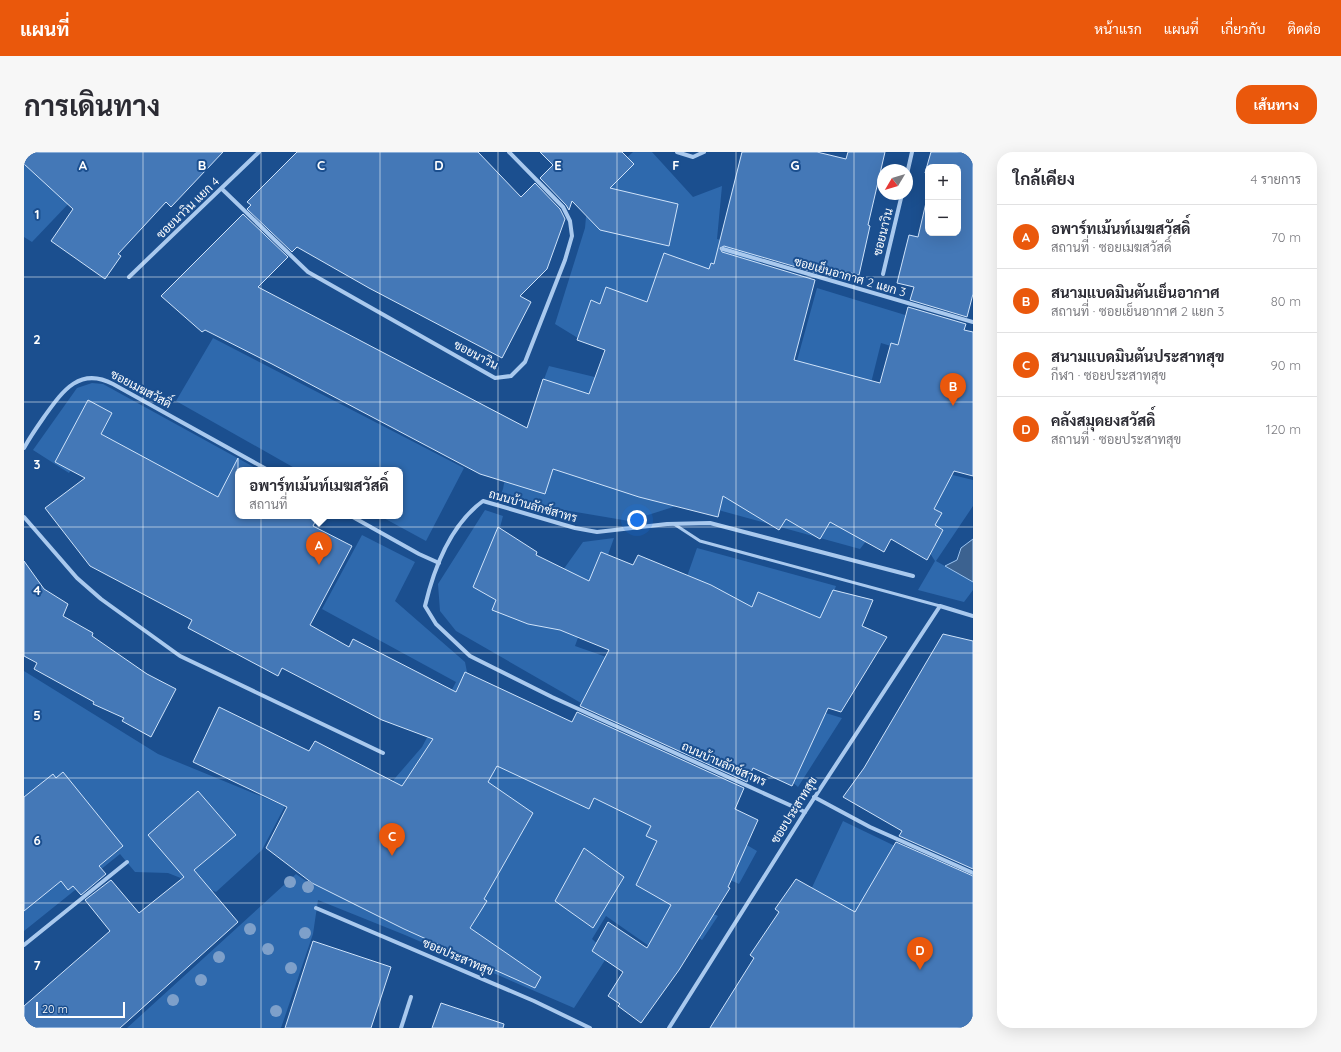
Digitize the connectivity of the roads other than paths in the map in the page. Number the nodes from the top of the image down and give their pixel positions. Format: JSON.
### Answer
{"nodes":[{"id":1,"x":259,"y":152,"type":"edge"},
{"id":2,"x":509,"y":152,"type":"edge"},
{"id":3,"x":677,"y":152,"type":"edge"},
{"id":4,"x":704,"y":152,"type":"edge"},
{"id":5,"x":912,"y":152,"type":"edge"},
{"id":6,"x":909,"y":164,"type":"edge"},
{"id":7,"x":222,"y":189,"type":"junction"},
{"id":8,"x":901,"y":200,"type":"edge"},
{"id":9,"x":722,"y":249,"type":"dead end"},
{"id":10,"x":883,"y":274,"type":"dead end"},
{"id":11,"x":129,"y":277,"type":"dead end"},
{"id":12,"x":973,"y":322,"type":"edge"},
{"id":13,"x":24,"y":448,"type":"edge"},
{"id":14,"x":263,"y":467,"type":"edge"},
{"id":15,"x":24,"y":518,"type":"edge"},
{"id":16,"x":357,"y":519,"type":"edge"},
{"id":17,"x":673,"y":524,"type":"junction"},
{"id":18,"x":438,"y":563,"type":"junction"},
{"id":19,"x":913,"y":576,"type":"dead end"},
{"id":20,"x":940,"y":606,"type":"junction"},
{"id":21,"x":973,"y":616,"type":"edge"},
{"id":22,"x":383,"y":753,"type":"dead end"},
{"id":23,"x":814,"y":797,"type":"junction"},
{"id":24,"x":805,"y":812,"type":"junction"},
{"id":25,"x":127,"y":862,"type":"dead end"},
{"id":26,"x":973,"y":873,"type":"edge"},
{"id":27,"x":316,"y":908,"type":"dead end"},
{"id":28,"x":24,"y":945,"type":"edge"},
{"id":29,"x":411,"y":997,"type":"dead end"},
{"id":30,"x":401,"y":1028,"type":"edge"},
{"id":31,"x":590,"y":1028,"type":"edge"},
{"id":32,"x":669,"y":1028,"type":"edge"}],
"edges":[{"from":1,"to":7,"type":"street","name":"ซอยนาวิน แยก 4"},
{"from":2,"to":7,"type":"street","name":"ซอยนาวิน"},
{"from":3,"to":4,"type":"street"},
{"from":5,"to":6,"type":"street"},
{"from":7,"to":11,"type":"street","name":"ซอยนาวิน แยก 4"},
{"from":8,"to":10,"type":"street","name":"ซอยนาวิน"},
{"from":9,"to":12,"type":"street","name":"ซอยเย็นอากาศ 2 แยก 3"},
{"from":13,"to":14,"type":"street","name":"ซอยเมฆสวัสดิ์"},
{"from":15,"to":22,"type":"street"},
{"from":16,"to":18,"type":"street"},
{"from":17,"to":18,"type":"street","name":"ถนนบ้านลักซ์สาทร"},
{"from":17,"to":19,"type":"street","name":"ถนนบ้านลักซ์สาทร"},
{"from":17,"to":20,"type":"lane"},
{"from":18,"to":24,"type":"street","name":"ถนนบ้านลักซ์สาทร"},
{"from":20,"to":21,"type":"street"},
{"from":20,"to":23,"type":"street","name":"ซอยประสาทสุข"},
{"from":23,"to":24,"type":"street","name":"ซอยประสาทสุข"},
{"from":23,"to":26,"type":"street"},
{"from":24,"to":32,"type":"street","name":"ซอยประสาทสุข"},
{"from":25,"to":28,"type":"street"},
{"from":27,"to":31,"type":"street","name":"ซอยประสาทสุข"},
{"from":29,"to":30,"type":"street"}]}
